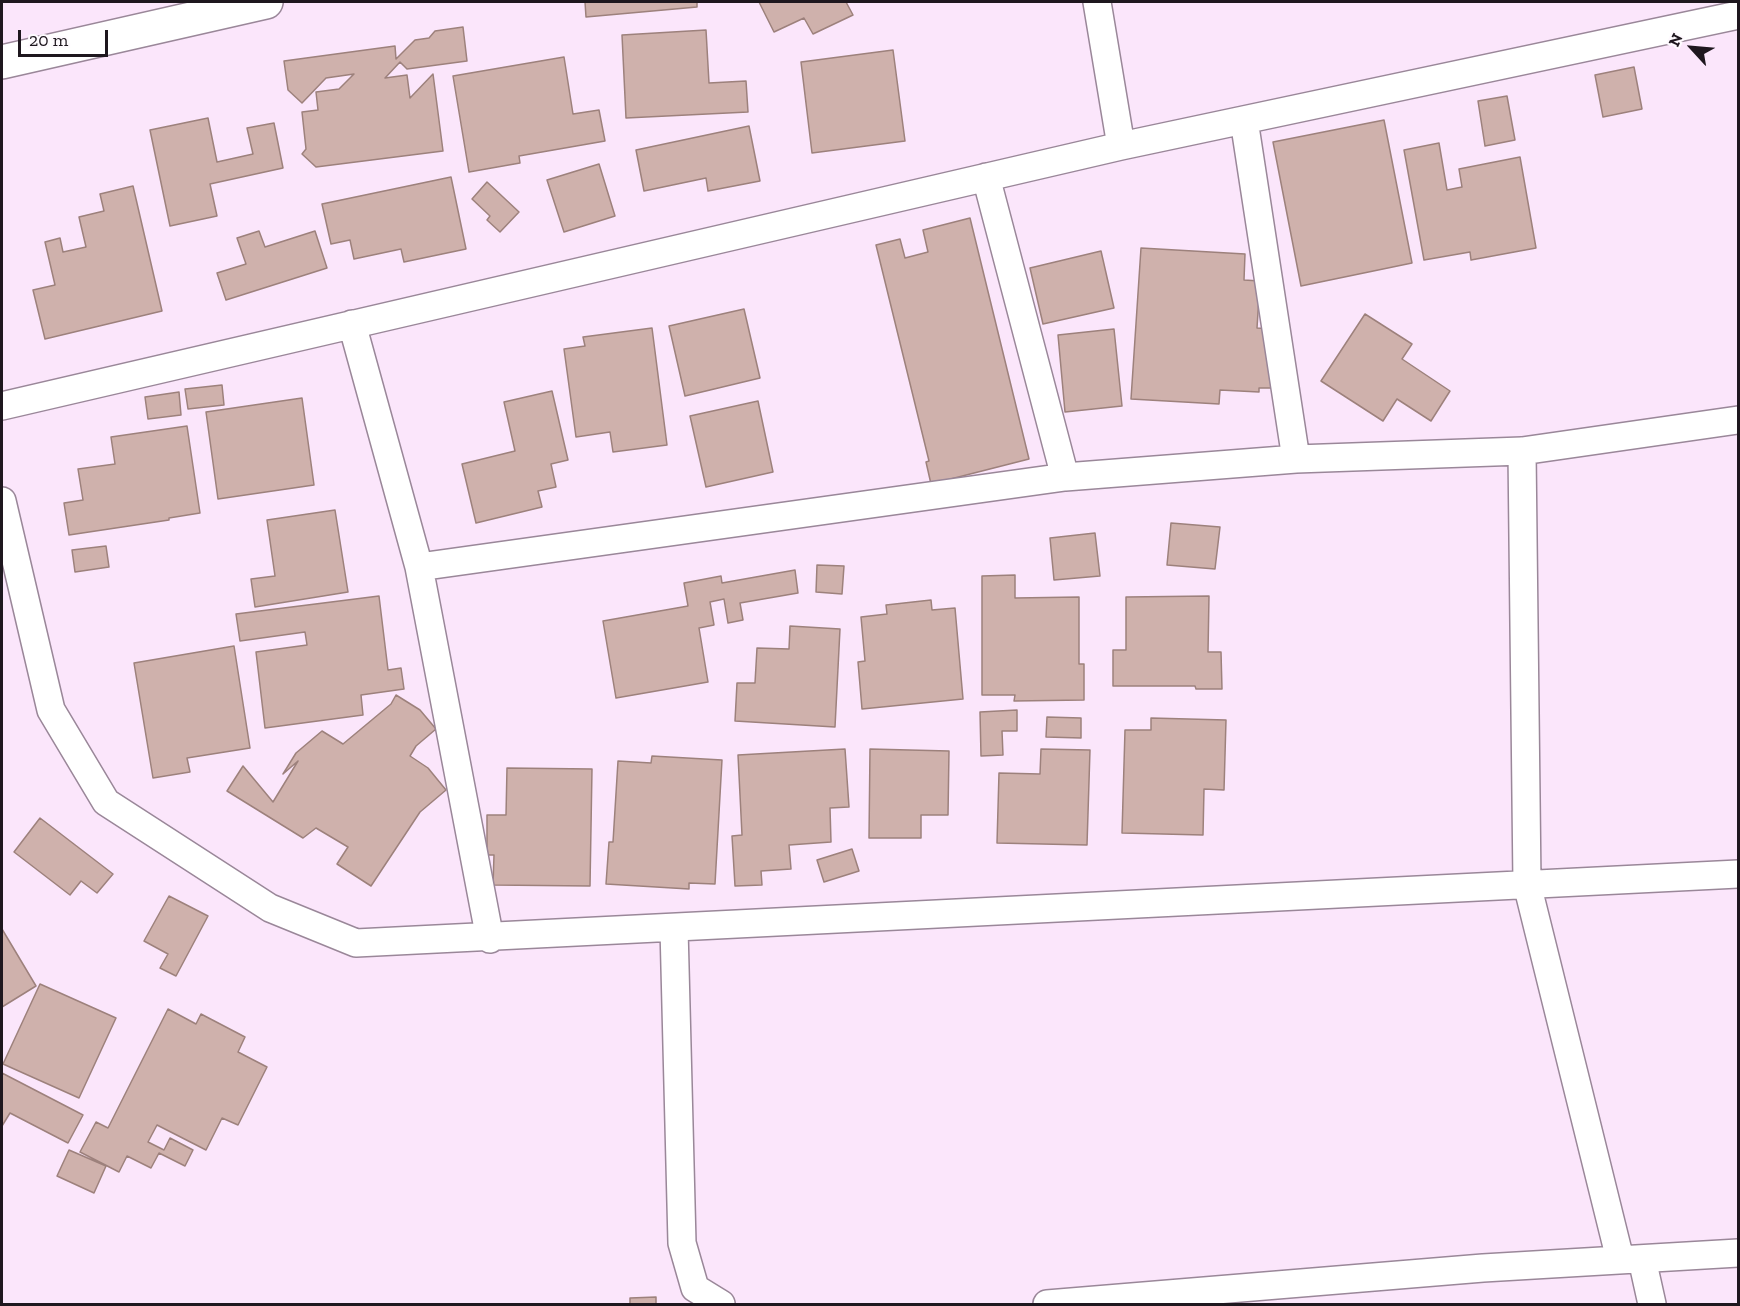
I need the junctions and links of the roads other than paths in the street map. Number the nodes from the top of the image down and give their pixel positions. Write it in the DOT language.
graph roads {
  1 [pos="266,2"];
  2 [pos="1097,2"];
  3 [pos="1738,15"];
  4 [pos="2,62"];
  5 [pos="1244,120"];
  6 [pos="1121,146"];
  7 [pos="986,177"];
  8 [pos="352,324"];
  9 [pos="2,406"];
  10 [pos="1738,420"];
  11 [pos="1522,451"];
  12 [pos="1296,459"];
  13 [pos="1065,477"];
  14 [pos="2,501"];
  15 [pos="419,567"];
  16 [pos="1738,874"];
  17 [pos="1527,884"];
  18 [pos="674,928"];
  19 [pos="490,939"];
  20 [pos="1738,1253"];
  21 [pos="1631,1259"];
  22 [pos="721,1305"];
  23 [pos="1047,1305"];
  24 [pos="1652,1305"];
  1 -- 4 [label="main road"];
  2 -- 6 [label="street"];
  3 -- 5 [label="street"];
  5 -- 6 [label="street"];
  5 -- 12 [label="street"];
  6 -- 7 [label="street"];
  7 -- 8 [label="street"];
  7 -- 13 [label="street"];
  8 -- 9 [label="street"];
  8 -- 15 [label="street"];
  10 -- 11 [label="street"];
  11 -- 12 [label="street"];
  11 -- 17 [label="street"];
  12 -- 13 [label="street"];
  13 -- 15 [label="street"];
  14 -- 19 [label="street"];
  15 -- 19 [label="street"];
  16 -- 17 [label="street"];
  17 -- 18 [label="street"];
  17 -- 21 [label="street"];
  18 -- 19 [label="street"];
  18 -- 22 [label="street"];
  20 -- 21 [label="street"];
  21 -- 23 [label="street"];
  21 -- 24 [label="street"];
}
